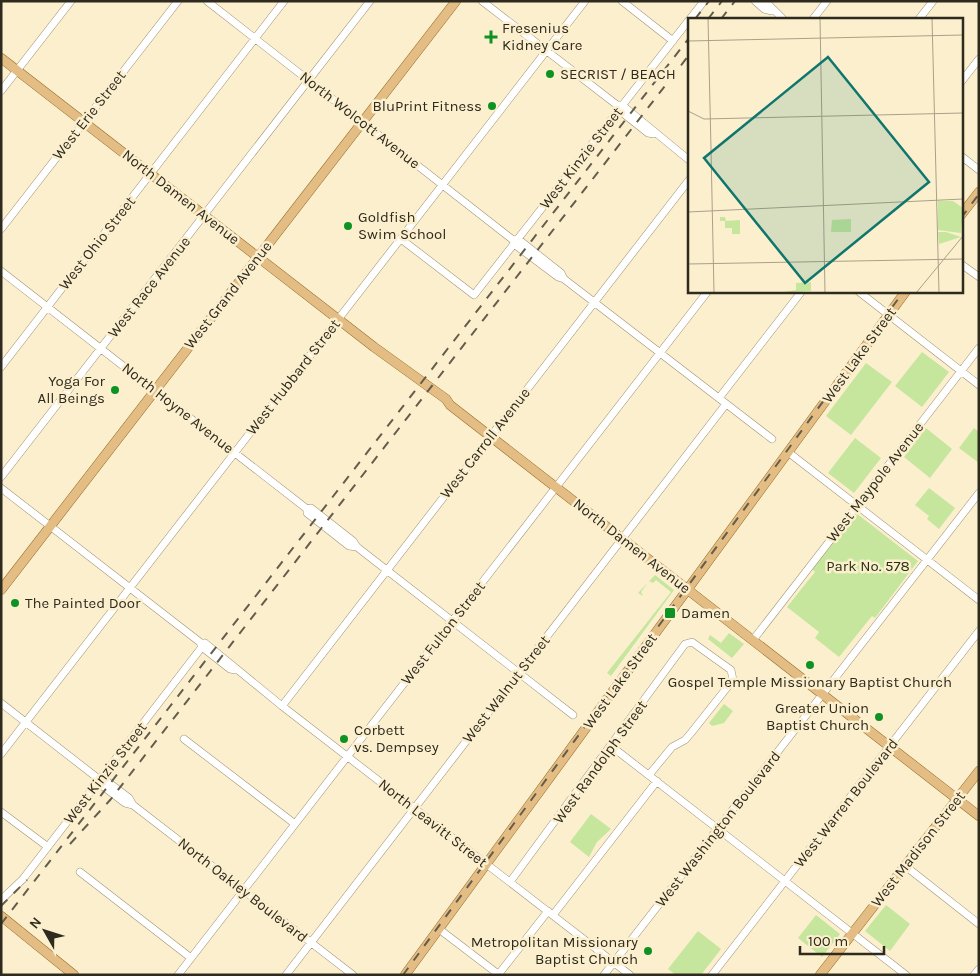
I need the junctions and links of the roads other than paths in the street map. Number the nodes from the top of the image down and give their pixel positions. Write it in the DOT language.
graph roads {
  1 [pos="71,1"];
  2 [pos="178,1"];
  3 [pos="207,1"];
  4 [pos="284,1"];
  5 [pos="370,1"];
  6 [pos="456,1"];
  7 [pos="482,1"];
  8 [pos="585,1"];
  9 [pos="622,1"];
  10 [pos="704,1"];
  11 [pos="755,1"];
  12 [pos="764,1"];
  13 [pos="827,1"];
  14 [pos="933,1"];
  15 [pos="772,11"];
  16 [pos="691,18"];
  17 [pos="782,18"];
  18 [pos="814,18"];
  19 [pos="920,18"];
  20 [pos="688,21"];
  21 [pos="255,38"];
  22 [pos="673,41"];
  23 [pos="547,51"];
  24 [pos="1,58"];
  25 [pos="979,60"];
  26 [pos="18,70"];
  27 [pos="309,80"];
  28 [pos="962,81"];
  29 [pos="1,92"];
  30 [pos="620,107"];
  31 [pos="362,121"];
  32 [pos="84,122"];
  33 [pos="962,157"];
  34 [pos="688,159"];
  35 [pos="979,170"];
  36 [pos="151,173"];
  37 [pos="688,181"];
  38 [pos="443,184"];
  39 [pos="979,192"];
  40 [pos="962,214"];
  41 [pos="205,215"];
  42 [pos="1,229"];
  43 [pos="401,239"];
  44 [pos="515,241"];
  45 [pos="258,256"];
  46 [pos="962,265"];
  47 [pos="1,271"];
  48 [pos="979,277"];
  49 [pos="707,292"];
  50 [pos="801,292"];
  51 [pos="859,292"];
  52 [pos="905,292"];
  53 [pos="594,302"];
  54 [pos="48,307"];
  55 [pos="888,315"];
  56 [pos="339,319"];
  57 [pos="979,348"];
  58 [pos="102,349"];
  59 [pos="660,353"];
  60 [pos="1,367"];
  61 [pos="961,371"];
  62 [pos="979,385"];
  63 [pos="155,390"];
  64 [pos="718,398"];
  65 [pos="726,404"];
  66 [pos="490,436"];
  67 [pos="772,439"];
  68 [pos="788,452"];
  69 [pos="235,453"];
  70 [pos="1,477"];
  71 [pos="556,487"];
  72 [pos="1,488"];
  73 [pos="979,493"];
  74 [pos="857,505"];
  75 [pos="50,526"];
  76 [pos="622,539"];
  77 [pos="927,560"];
  78 [pos="386,570"];
  79 [pos="130,588"];
  80 [pos="688,589"];
  81 [pos="1,590"];
  82 [pos="979,600"];
  83 [pos="452,621"];
  84 [pos="979,632"];
  85 [pos="753,640"];
  86 [pos="203,644"];
  87 [pos="519,673"];
  88 [pos="823,694"];
  89 [pos="1,702"];
  90 [pos="282,706"];
  91 [pos="573,715"];
  92 [pos="26,722"];
  93 [pos="184,739"];
  94 [pos="611,746"];
  95 [pos="890,746"];
  96 [pos="1,754"];
  97 [pos="347,756"];
  98 [pos="979,771"];
  99 [pos="649,775"];
  100 [pos="100,780"];
  101 [pos="657,781"];
  102 [pos="957,798"];
  103 [pos="414,808"];
  104 [pos="1,812"];
  105 [pos="979,816"];
  106 [pos="295,824"];
  107 [pos="718,828"];
  108 [pos="48,847"];
  109 [pos="486,864"];
  110 [pos="904,865"];
  111 [pos="80,872"];
  112 [pos="786,880"];
  113 [pos="510,882"];
  114 [pos="244,890"];
  115 [pos="1,900"];
  116 [pos="550,913"];
  117 [pos="1,916"];
  118 [pos="1,921"];
  119 [pos="979,924"];
  120 [pos="439,928"];
  121 [pos="852,932"];
  122 [pos="28,938"];
  123 [pos="311,942"];
  124 [pos="191,958"];
  125 [pos="614,962"];
  126 [pos="979,969"];
  127 [pos="74,975"];
  128 [pos="178,975"];
  129 [pos="286,975"];
  130 [pos="353,975"];
  131 [pos="405,975"];
  132 [pos="498,975"];
  133 [pos="604,975"];
  134 [pos="630,975"];
  135 [pos="712,975"];
  136 [pos="820,975"];
  137 [pos="906,975"];
  138 [pos="974,975"];
  1 -- 26 [label="street"];
  2 -- 32 [label="street, West Erie Street"];
  3 -- 21 [label="street, North Wolcott Avenue"];
  4 -- 21 [label="street, West Ohio Street"];
  5 -- 27 [label="street, West Race Avenue"];
  6 -- 31 [label="main road, West Grand Avenue"];
  7 -- 23 [label="street"];
  8 -- 23 [label="street, West Hubbard Street"];
  9 -- 22 [label="street"];
  10 -- 16 [label="street, West Kinzie Street"];
  11 -- 15 [label="street"];
  12 -- 15 [label="street"];
  13 -- 18 [label="street"];
  14 -- 19 [label="street"];
  15 -- 17 [label="street"];
  20 -- 22 [label="street, West Kinzie Street"];
  21 -- 27 [label="street, North Wolcott Avenue"];
  21 -- 36 [label="street, West Ohio Street"];
  22 -- 30 [label="street, West Kinzie Street"];
  23 -- 30 [label="street"];
  23 -- 38 [label="street, West Hubbard Street"];
  24 -- 26 [label="main road, North Damen Avenue"];
  25 -- 28 [label="street"];
  26 -- 29 [label="street"];
  26 -- 32 [label="main road, North Damen Avenue"];
  27 -- 31 [label="street, North Wolcott Avenue"];
  27 -- 41 [label="street, West Race Avenue"];
  30 -- 34 [label="street"];
  30 -- 44 [label="street, West Kinzie Street"];
  31 -- 38 [label="street, North Wolcott Avenue"];
  31 -- 45 [label="main road, West Grand Avenue"];
  32 -- 36 [label="main road, North Damen Avenue"];
  32 -- 42 [label="street, West Erie Street"];
  33 -- 35 [label="street"];
  36 -- 41 [label="main road, North Damen Avenue"];
  36 -- 54 [label="street, West Ohio Street"];
  37 -- 53 [label="street, West Carroll Avenue"];
  38 -- 43 [label="street, West Hubbard Street"];
  38 -- 44 [label="street, North Wolcott Avenue"];
  39 -- 40 [label="main road"];
  41 -- 45 [label="main road, North Damen Avenue"];
  41 -- 58 [label="street, West Race Avenue"];
  43 -- 44 [label="street, West Kinzie Street"];
  43 -- 56 [label="street, West Hubbard Street"];
  44 -- 53 [label="street, North Wolcott Avenue"];
  45 -- 56 [label="main road, North Damen Avenue"];
  45 -- 63 [label="main road, West Grand Avenue"];
  46 -- 48 [label="street"];
  47 -- 54 [label="street, North Hoyne Avenue"];
  49 -- 59 [label="street, West Fulton Street"];
  50 -- 64 [label="street"];
  51 -- 55 [label="street"];
  52 -- 55 [label="main road, West Lake Street"];
  53 -- 59 [label="street, North Wolcott Avenue"];
  53 -- 66 [label="street, West Carroll Avenue"];
  54 -- 58 [label="street, North Hoyne Avenue"];
  54 -- 60 [label="street, West Ohio Street"];
  55 -- 61 [label="street"];
  55 -- 68 [label="main road, West Lake Street"];
  56 -- 66 [label="main road, North Damen Avenue"];
  56 -- 69 [label="street, West Hubbard Street"];
  57 -- 61 [label="street, West Maypole Avenue"];
  58 -- 63 [label="street, North Hoyne Avenue"];
  58 -- 70 [label="street, West Race Avenue"];
  59 -- 64 [label="street, North Wolcott Avenue"];
  59 -- 71 [label="street, West Fulton Street"];
  61 -- 62 [label="street"];
  61 -- 74 [label="street, West Maypole Avenue"];
  63 -- 69 [label="street, North Hoyne Avenue"];
  63 -- 75 [label="main road, West Grand Avenue"];
  64 -- 65 [label="street, North Wolcott Avenue"];
  65 -- 67 [label="street, North Wolcott Avenue"];
  65 -- 76 [label="street, West Walnut Street"];
  66 -- 71 [label="main road, North Damen Avenue"];
  66 -- 78 [label="street, West Carroll Avenue"];
  68 -- 74 [label="street"];
  68 -- 80 [label="main road, West Lake Street"];
  69 -- 78 [label="street, North Hoyne Avenue"];
  69 -- 79 [label="street, West Hubbard Street"];
  71 -- 76 [label="main road, North Damen Avenue"];
  71 -- 83 [label="street, West Fulton Street"];
  72 -- 75 [label="street, North Leavitt Street"];
  73 -- 77 [label="street, West Washington Boulevard"];
  74 -- 77 [label="street"];
  74 -- 85 [label="street, West Maypole Avenue"];
  75 -- 79 [label="street, North Leavitt Street"];
  75 -- 81 [label="main road, West Grand Avenue"];
  76 -- 80 [label="main road, North Damen Avenue"];
  76 -- 87 [label="street, West Walnut Street"];
  77 -- 82 [label="street"];
  77 -- 88 [label="street, West Washington Boulevard"];
  78 -- 83 [label="street, North Hoyne Avenue"];
  78 -- 90 [label="street, West Carroll Avenue"];
  79 -- 86 [label="street, North Leavitt Street"];
  79 -- 92 [label="street, West Hubbard Street"];
  80 -- 85 [label="main road, North Damen Avenue"];
  80 -- 109 [label="main road, West Lake Street"];
  83 -- 87 [label="street, North Hoyne Avenue"];
  83 -- 97 [label="street, West Fulton Street"];
  84 -- 95 [label="street, West Warren Boulevard"];
  85 -- 88 [label="main road, North Damen Avenue"];
  86 -- 90 [label="street, North Leavitt Street"];
  86 -- 100 [label="street, West Kinzie Street"];
  87 -- 91 [label="street, North Hoyne Avenue"];
  87 -- 103 [label="street, West Walnut Street"];
  88 -- 95 [label="main road, North Damen Avenue"];
  88 -- 107 [label="street, West Washington Boulevard"];
  89 -- 92 [label="street, North Oakley Boulevard"];
  90 -- 97 [label="street, North Leavitt Street"];
  92 -- 96 [label="street, West Hubbard Street"];
  92 -- 100 [label="street, North Oakley Boulevard"];
  93 -- 106 [label="street"];
  94 -- 99 [label="street"];
  94 -- 99 [label="street, West Randolph Street"];
  94 -- 113 [label="street, West Randolph Street"];
  95 -- 102 [label="main road, North Damen Avenue"];
  95 -- 112 [label="street, West Warren Boulevard"];
  97 -- 103 [label="street, North Leavitt Street"];
  97 -- 106 [label="street, West Fulton Street"];
  98 -- 102 [label="main road, West Madison Street"];
  99 -- 101 [label="street"];
  100 -- 108 [label="street, West Kinzie Street"];
  100 -- 114 [label="street, North Oakley Boulevard"];
  101 -- 107 [label="street"];
  101 -- 116 [label="street"];
  102 -- 105 [label="main road, North Damen Avenue"];
  102 -- 110 [label="main road, West Madison Street"];
  103 -- 109 [label="street, North Leavitt Street"];
  103 -- 123 [label="street, West Walnut Street"];
  104 -- 108 [label="street"];
  106 -- 114 [label="street, West Fulton Street"];
  107 -- 112 [label="street"];
  107 -- 125 [label="street, West Washington Boulevard"];
  108 -- 115 [label="street, West Kinzie Street"];
  109 -- 113 [label="street, North Leavitt Street"];
  109 -- 120 [label="main road, West Lake Street"];
  110 -- 119 [label="street"];
  110 -- 121 [label="main road, West Madison Street"];
  111 -- 124 [label="street"];
  112 -- 121 [label="street"];
  112 -- 135 [label="street, West Warren Boulevard"];
  113 -- 116 [label="street, North Leavitt Street"];
  114 -- 123 [label="street, North Oakley Boulevard"];
  114 -- 124 [label="street, West Fulton Street"];
  116 -- 125 [label="street, North Leavitt Street"];
  116 -- 132 [label="street"];
  117 -- 122 [label="main road"];
  118 -- 122 [label="main road"];
  120 -- 131 [label="main road, West Lake Street"];
  120 -- 132 [label="street"];
  121 -- 136 [label="main road, West Madison Street"];
  121 -- 137 [label="street"];
  122 -- 127 [label="main road"];
  123 -- 129 [label="street, West Walnut Street"];
  123 -- 130 [label="street, North Oakley Boulevard"];
  124 -- 128 [label="street, West Fulton Street"];
  125 -- 133 [label="street, West Washington Boulevard"];
  125 -- 134 [label="street, North Leavitt Street"];
  126 -- 138 [label="street"];
}
